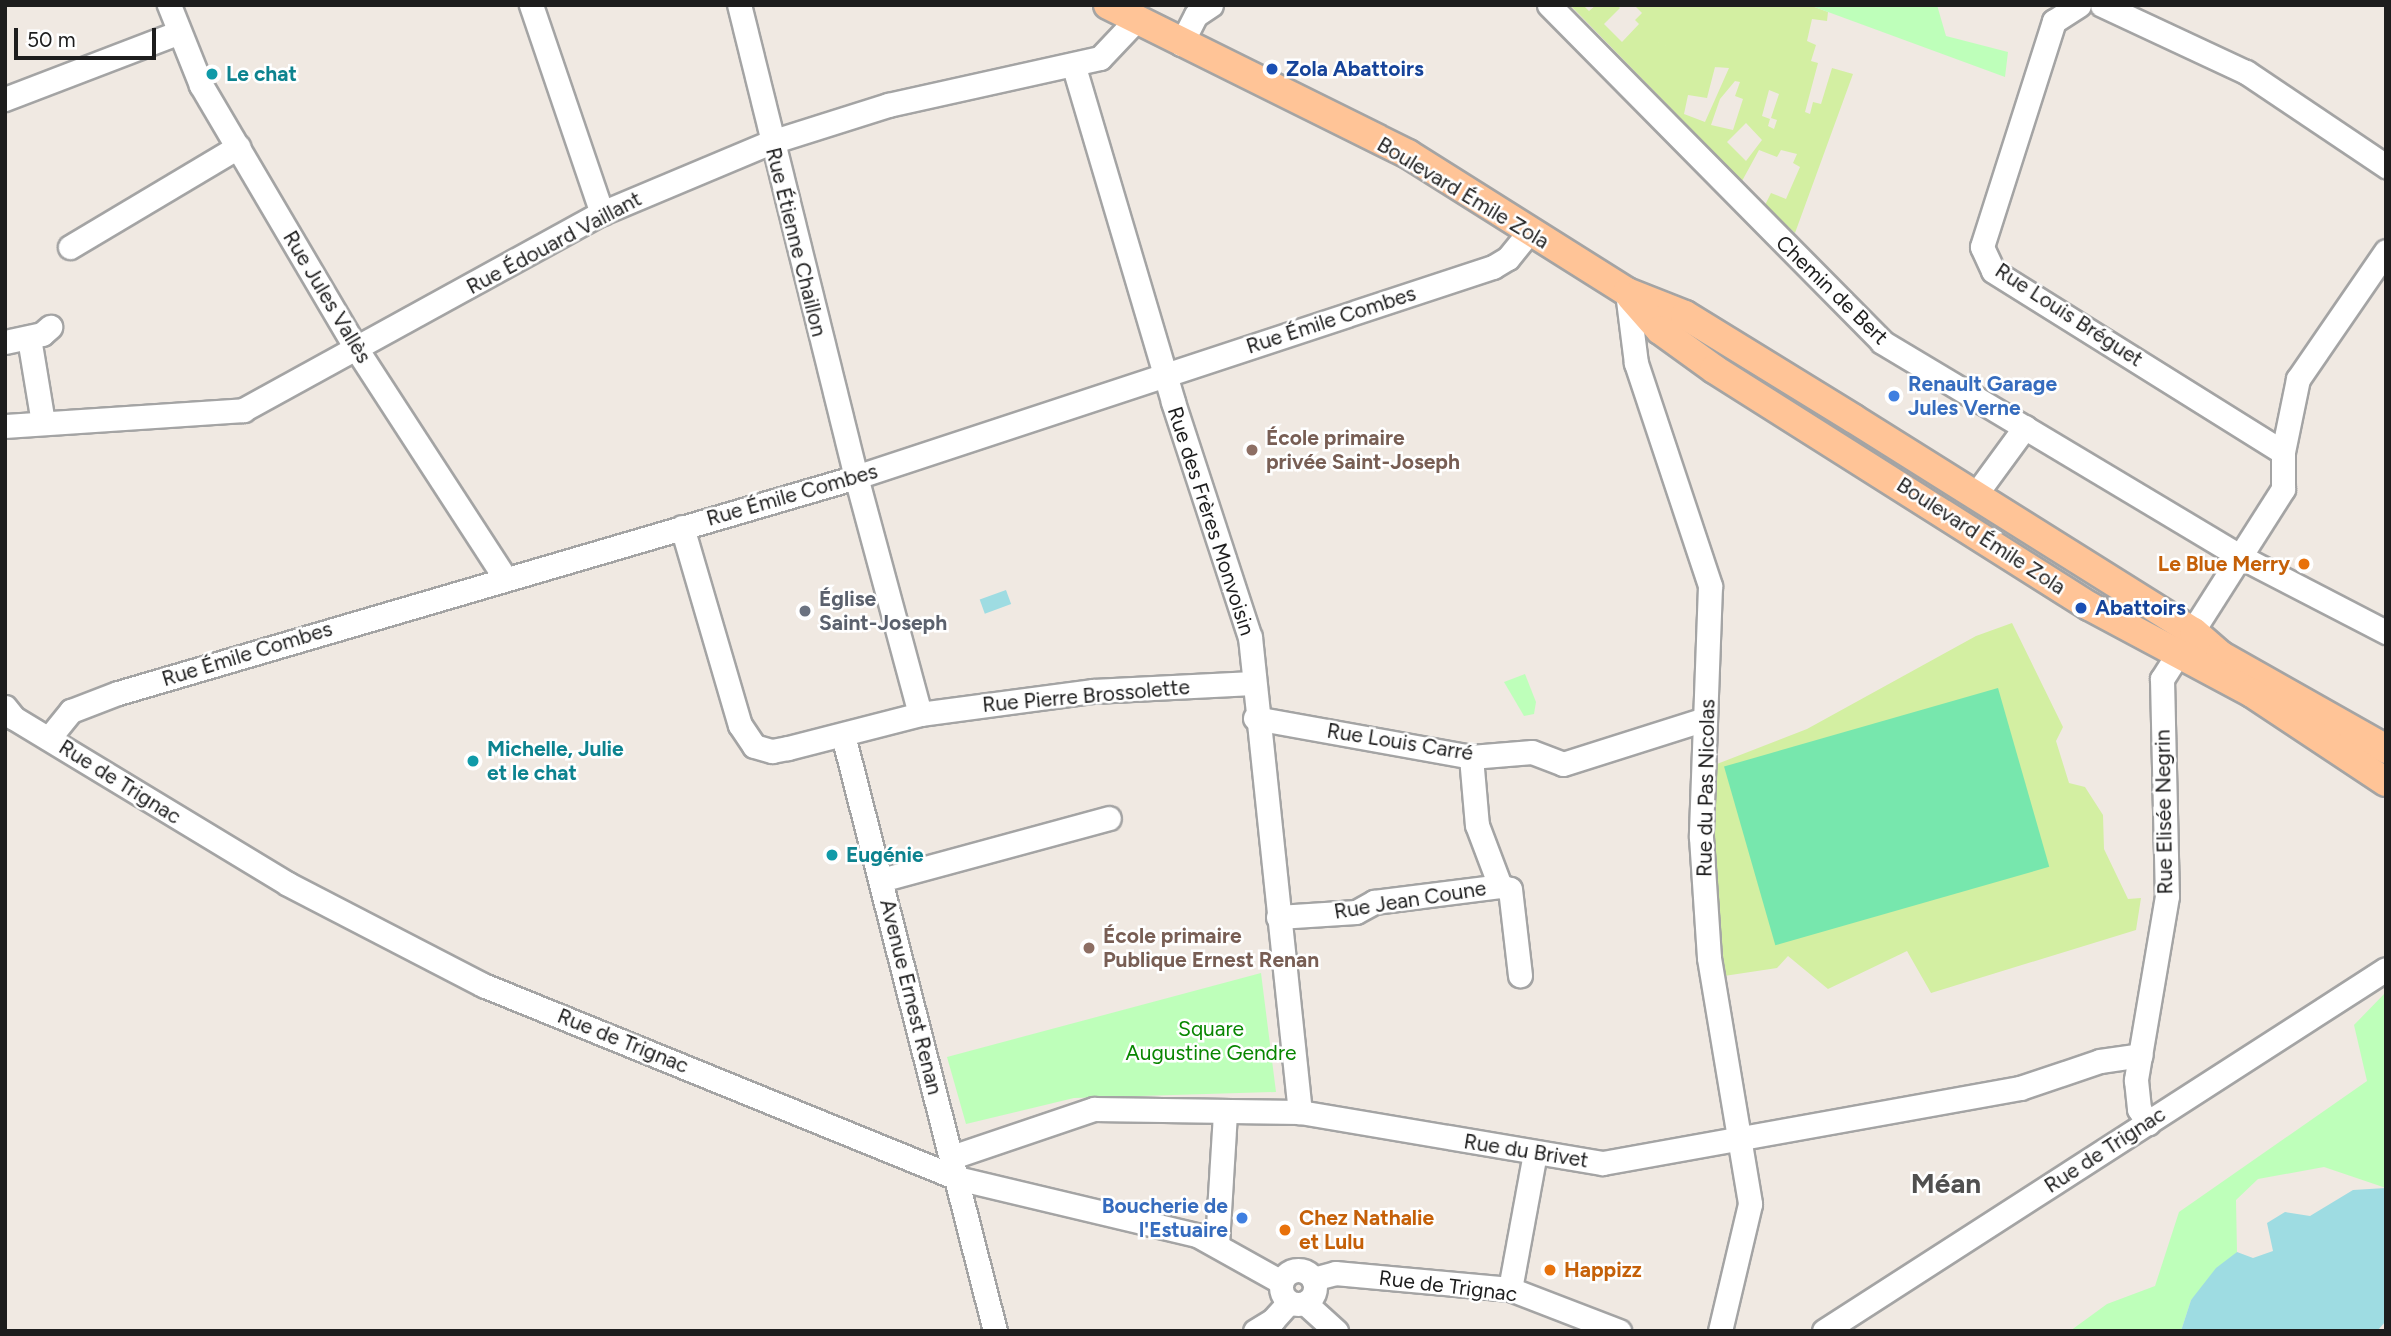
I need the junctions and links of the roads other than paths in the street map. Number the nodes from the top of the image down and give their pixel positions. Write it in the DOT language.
graph roads {
  1 [pos="169,5"];
  2 [pos="531,5"];
  3 [pos="739,5"];
  4 [pos="1108,5"];
  5 [pos="1211,5"];
  6 [pos="1549,5"];
  7 [pos="2079,5"];
  8 [pos="2102,5"];
  9 [pos="1136,20"];
  10 [pos="177,33"];
  11 [pos="1181,44"];
  12 [pos="1074,67"];
  13 [pos="5,99"];
  14 [pos="771,142"];
  15 [pos="238,147"];
  16 [pos="2386,166"];
  17 [pos="602,213"];
  18 [pos="1528,233"];
  19 [pos="71,247"];
  20 [pos="2386,251"];
  21 [pos="1627,292"];
  22 [pos="50,327"];
  23 [pos="29,338"];
  24 [pos="5,342"];
  25 [pos="357,350"];
  26 [pos="1165,374"];
  27 [pos="43,423"];
  28 [pos="5,426"];
  29 [pos="2025,427"];
  30 [pos="2283,452"];
  31 [pos="856,477"];
  32 [pos="1976,494"];
  33 [pos="682,527"];
  34 [pos="2243,558"];
  35 [pos="505,578"];
  36 [pos="2386,632"];
  37 [pos="2186,643"];
  38 [pos="1253,683"];
  39 [pos="920,714"];
  40 [pos="8,717"];
  41 [pos="1255,718"];
  42 [pos="1705,719"];
  43 [pos="843,735"];
  44 [pos="49,738"];
  45 [pos="2386,749"];
  46 [pos="1471,757"];
  47 [pos="2386,782"];
  48 [pos="1109,818"];
  49 [pos="881,880"];
  50 [pos="1500,886"];
  51 [pos="1278,917"];
  52 [pos="2386,969"];
  53 [pos="1520,975"];
  54 [pos="2141,1055"];
  55 [pos="1225,1112"];
  56 [pos="1300,1112"];
  57 [pos="2148,1123"];
  58 [pos="1740,1138"];
  59 [pos="1535,1153"];
  60 [pos="955,1167"];
  61 [pos="1217,1244"];
  62 [pos="1313,1279"];
  63 [pos="1510,1289"];
  64 [pos="1292,1296"];
  65 [pos="1618,1330"];
  66 [pos="995,1331"];
  67 [pos="1255,1331"];
  68 [pos="1336,1331"];
  69 [pos="1720,1331"];
  70 [pos="1824,1331"];
  1 -- 10 [label="street, Rue Jules Vallès"];
  2 -- 17 [label="street"];
  3 -- 14 [label="street, Rue Étienne Chaillon"];
  4 -- 9 [label="main road, Boulevard Émile Zola"];
  5 -- 11 [label="street"];
  6 -- 29 [label="street, Chemin de Bert"];
  7 -- 30 [label="street, Rue Louis Bréguet"];
  8 -- 16 [label="street"];
  9 -- 11 [label="main road, Boulevard Émile Zola"];
  9 -- 12 [label="street, Rue Édouard Vaillant"];
  10 -- 13 [label="street"];
  10 -- 15 [label="street, Rue Jules Vallès"];
  11 -- 18 [label="main road, Boulevard Émile Zola"];
  12 -- 14 [label="street, Rue Édouard Vaillant"];
  12 -- 26 [label="street, Rue des Frères Monvoisin"];
  14 -- 17 [label="street, Rue Édouard Vaillant"];
  14 -- 31 [label="street, Rue Étienne Chaillon"];
  15 -- 19 [label="street"];
  15 -- 25 [label="street, Rue Jules Vallès"];
  17 -- 25 [label="street, Rue Édouard Vaillant"];
  18 -- 21 [label="main road, Boulevard Émile Zola"];
  18 -- 26 [label="street, Rue Émile Combes"];
  20 -- 30 [label="street"];
  21 -- 32 [label="main road, Boulevard Émile Zola"];
  21 -- 37 [label="main road, Boulevard Émile Zola"];
  21 -- 42 [label="street, Rue du Pas Nicolas"];
  22 -- 23 [label="street"];
  23 -- 24 [label="street"];
  23 -- 27 [label="street"];
  25 -- 27 [label="street, Rue Édouard Vaillant"];
  25 -- 35 [label="street, Rue Jules Vallès"];
  26 -- 31 [label="street, Rue Émile Combes"];
  26 -- 38 [label="street, Rue des Frères Monvoisin"];
  27 -- 28 [label="street, Rue Édouard Vaillant"];
  29 -- 32 [label="street"];
  29 -- 34 [label="street, Chemin de Bert"];
  30 -- 34 [label="street"];
  31 -- 33 [label="street, Rue Émile Combes"];
  31 -- 39 [label="street, Rue Étienne Chaillon"];
  32 -- 37 [label="main road, Boulevard Émile Zola"];
  33 -- 35 [label="street, Rue Émile Combes"];
  33 -- 43 [label="street, Rue Pierre Brossolette"];
  34 -- 36 [label="street, Chemin de Bert"];
  34 -- 37 [label="street"];
  35 -- 44 [label="street, Rue Émile Combes"];
  37 -- 45 [label="main road, Boulevard Émile Zola"];
  37 -- 47 [label="main road, Boulevard Émile Zola"];
  37 -- 54 [label="street, Rue Elisée Negrin"];
  38 -- 39 [label="street, Rue Pierre Brossolette"];
  38 -- 41 [label="street, Rue des Frères Monvoisin"];
  39 -- 43 [label="street, Rue Pierre Brossolette"];
  40 -- 44 [label="street, Rue de Trignac"];
  41 -- 46 [label="street, Rue Louis Carré"];
  41 -- 51 [label="street, Rue des Frères Monvoisin"];
  42 -- 46 [label="street, Rue Louis Carré"];
  42 -- 58 [label="street, Rue du Pas Nicolas"];
  43 -- 49 [label="street, Avenue Ernest Renan"];
  44 -- 60 [label="street, Rue de Trignac"];
  46 -- 50 [label="street"];
  48 -- 49 [label="street"];
  49 -- 60 [label="street, Avenue Ernest Renan"];
  50 -- 51 [label="street, Rue Jean Coune"];
  50 -- 53 [label="street"];
  51 -- 56 [label="street, Rue des Frères Monvoisin"];
  52 -- 57 [label="street, Rue de Trignac"];
  54 -- 57 [label="street, Rue Elisée Negrin"];
  54 -- 58 [label="street, Rue du Brivet"];
  55 -- 56 [label="street, Rue du Brivet"];
  55 -- 60 [label="street, Rue du Brivet"];
  55 -- 61 [label="street"];
  56 -- 59 [label="street, Rue du Brivet"];
  57 -- 70 [label="street, Rue de Trignac"];
  58 -- 59 [label="street, Rue du Brivet"];
  58 -- 69 [label="street, Rue du Pas Nicolas"];
  59 -- 63 [label="street"];
  60 -- 61 [label="street, Rue de Trignac"];
  60 -- 66 [label="street, Avenue Ernest Renan"];
  61 -- 64 [label="street, Rue de Trignac"];
  62 -- 63 [label="street, Rue de Trignac"];
  62 -- 64 [label="street"];
  62 -- 64 [label="street, Rue de Trignac"];
  63 -- 65 [label="street, Rue de Trignac"];
  64 -- 67 [label="street"];
  64 -- 68 [label="street, Rue de Trignac"];
}
